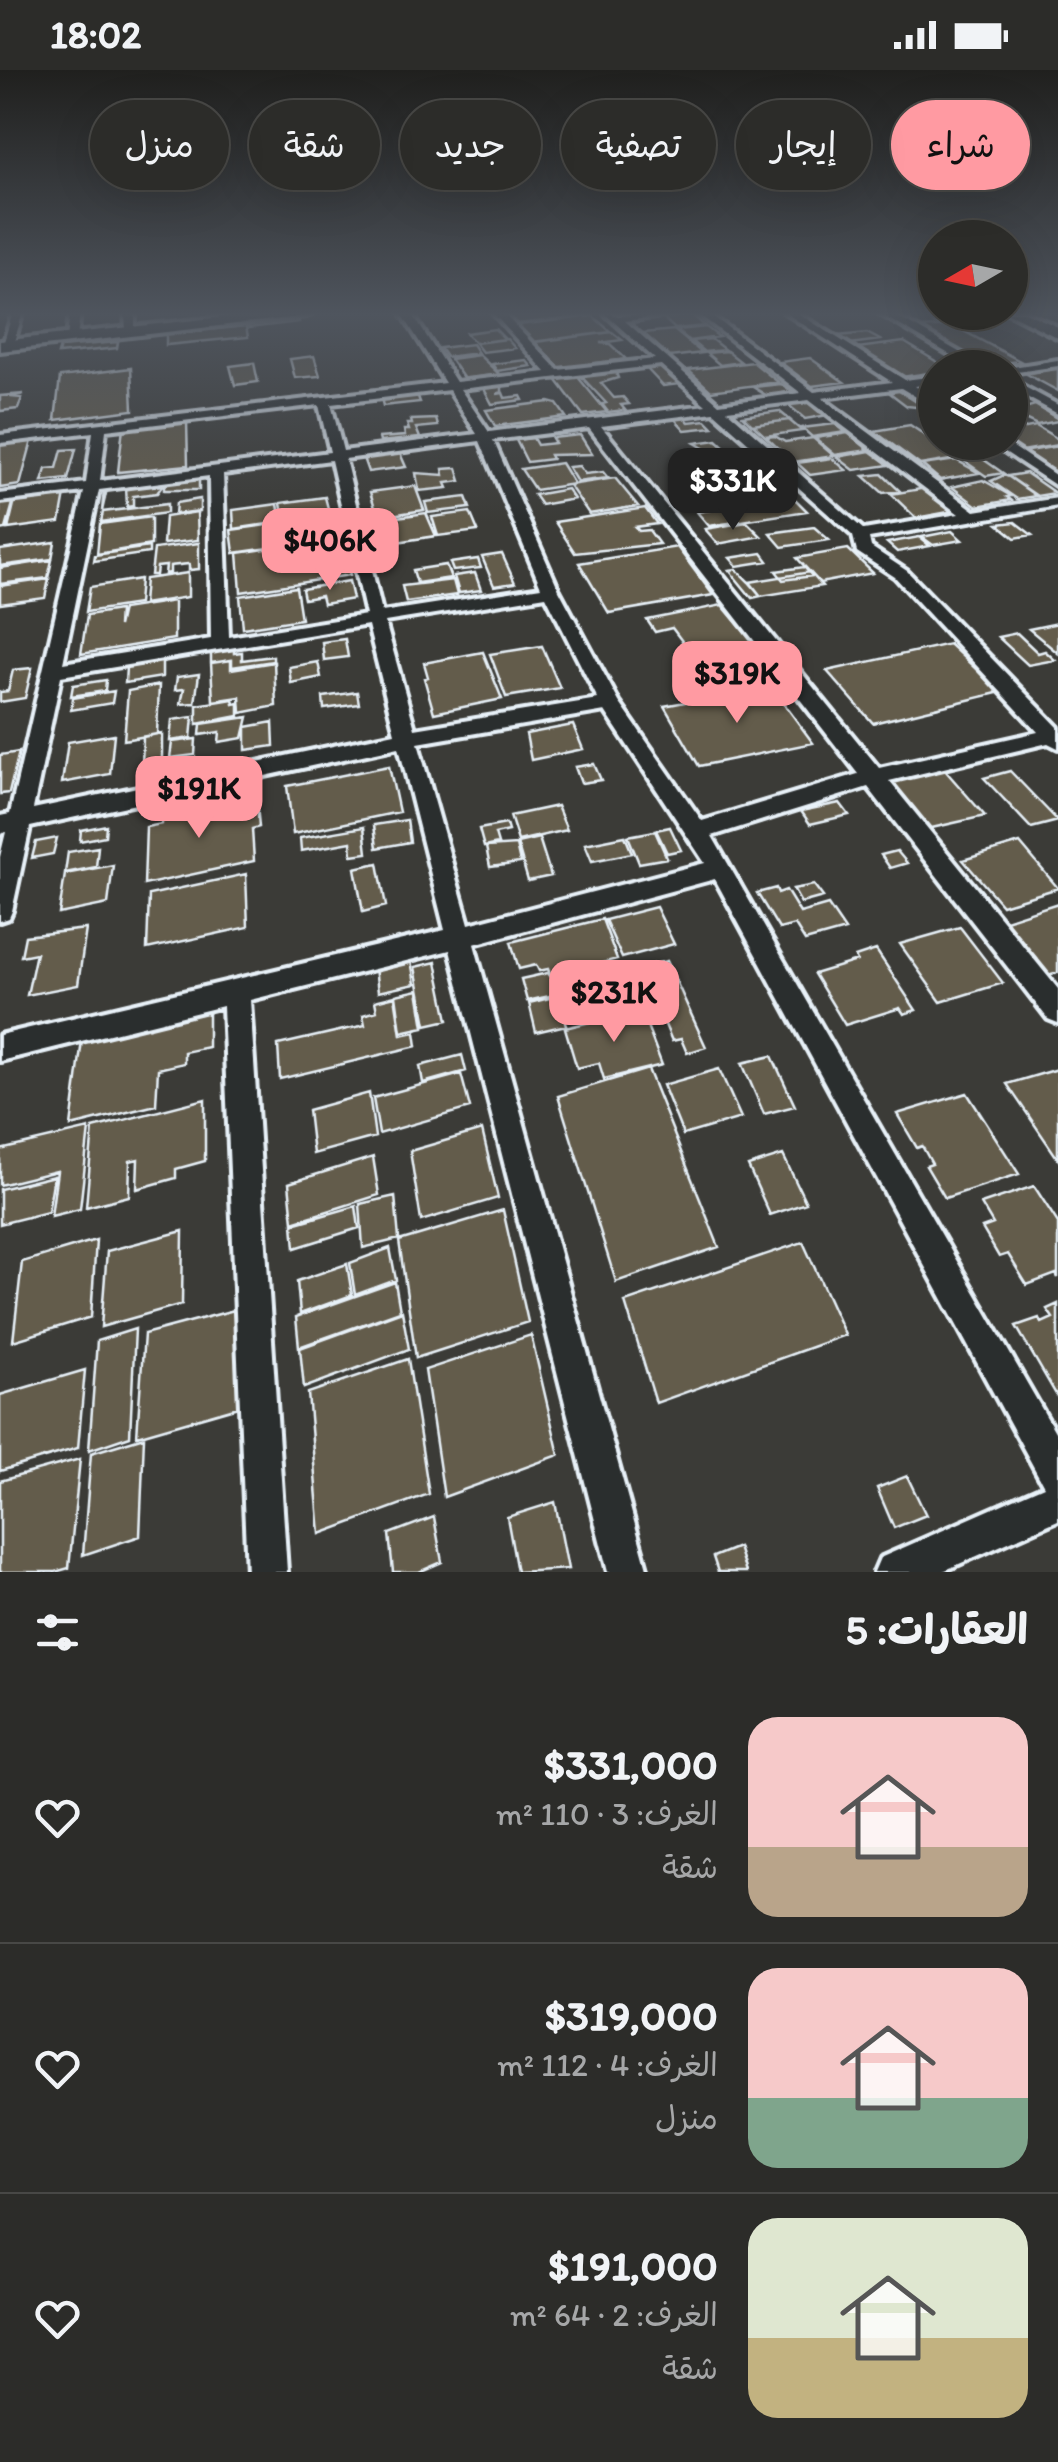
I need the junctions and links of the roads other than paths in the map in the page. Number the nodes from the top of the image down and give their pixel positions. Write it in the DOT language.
graph roads {
  1 [pos="450,382"];
  2 [pos="477,382"];
  3 [pos="690,382"];
  4 [pos="797,382"];
  5 [pos="901,382"];
  6 [pos="918,383"];
  7 [pos="452,385"];
  8 [pos="906,385"];
  9 [pos="918,393"];
  10 [pos="1028,393"];
  11 [pos="818,397"];
  12 [pos="324,400"];
  13 [pos="721,410"];
  14 [pos="1058,410"];
  15 [pos="592,422"];
  16 [pos="100,425"];
  17 [pos="485,438"];
  18 [pos="0,439"];
  19 [pos="337,456"];
  20 [pos="1023,460"];
  21 [pos="216,472"];
  22 [pos="1058,483"];
  23 [pos="92,488"];
  24 [pos="0,498"];
  25 [pos="1058,502"];
  26 [pos="971,516"];
  27 [pos="861,536"];
  28 [pos="552,590"];
  29 [pos="375,618"];
  30 [pos="220,642"];
  31 [pos="52,671"];
  32 [pos="610,704"];
  33 [pos="1056,737"];
  34 [pos="406,738"];
  35 [pos="871,776"];
  36 [pos="10,823"];
  37 [pos="700,831"];
  38 [pos="722,868"];
  39 [pos="0,911"];
  40 [pos="460,937"];
  41 [pos="236,991"];
  42 [pos="1058,1010"];
  43 [pos="0,1048"];
  44 [pos="1058,1474"];
  45 [pos="1058,1500"];
  46 [pos="266,1572"];
  47 [pos="628,1572"];
  48 [pos="894,1572"];
  1 -- 7 [label="street"];
  2 -- 7 [label="street"];
  3 -- 13 [label="street"];
  4 -- 11 [label="street"];
  5 -- 8 [label="street"];
  6 -- 8 [label="street"];
  7 -- 12 [label="street"];
  7 -- 17 [label="street"];
  8 -- 9 [label="street"];
  8 -- 11 [label="street"];
  10 -- 14 [label="street"];
  11 -- 13 [label="street"];
  11 -- 26 [label="street"];
  12 -- 16 [label="street"];
  12 -- 19 [label="street"];
  13 -- 15 [label="street"];
  13 -- 27 [label="street"];
  15 -- 17 [label="street"];
  15 -- 35 [label="street"];
  16 -- 18 [label="street"];
  16 -- 23 [label="street"];
  17 -- 19 [label="street"];
  17 -- 28 [label="street"];
  19 -- 21 [label="street"];
  19 -- 29 [label="street"];
  20 -- 22 [label="street"];
  21 -- 23 [label="street"];
  21 -- 30 [label="street"];
  23 -- 24 [label="street"];
  23 -- 31 [label="street"];
  25 -- 26 [label="street"];
  26 -- 27 [label="street"];
  27 -- 33 [label="street"];
  28 -- 29 [label="street"];
  28 -- 32 [label="street"];
  29 -- 30 [label="street"];
  29 -- 34 [label="street"];
  30 -- 31 [label="street"];
  31 -- 36 [label="street"];
  32 -- 34 [label="street"];
  32 -- 37 [label="street"];
  33 -- 35 [label="street"];
  34 -- 36 [label="street"];
  34 -- 40 [label="street"];
  35 -- 37 [label="street"];
  35 -- 42 [label="street"];
  36 -- 39 [label="street"];
  37 -- 38 [label="street"];
  38 -- 40 [label="street"];
  38 -- 44 [label="street"];
  40 -- 41 [label="street"];
  40 -- 47 [label="street"];
  41 -- 43 [label="street"];
  41 -- 46 [label="street"];
  45 -- 48 [label="street"];
}
